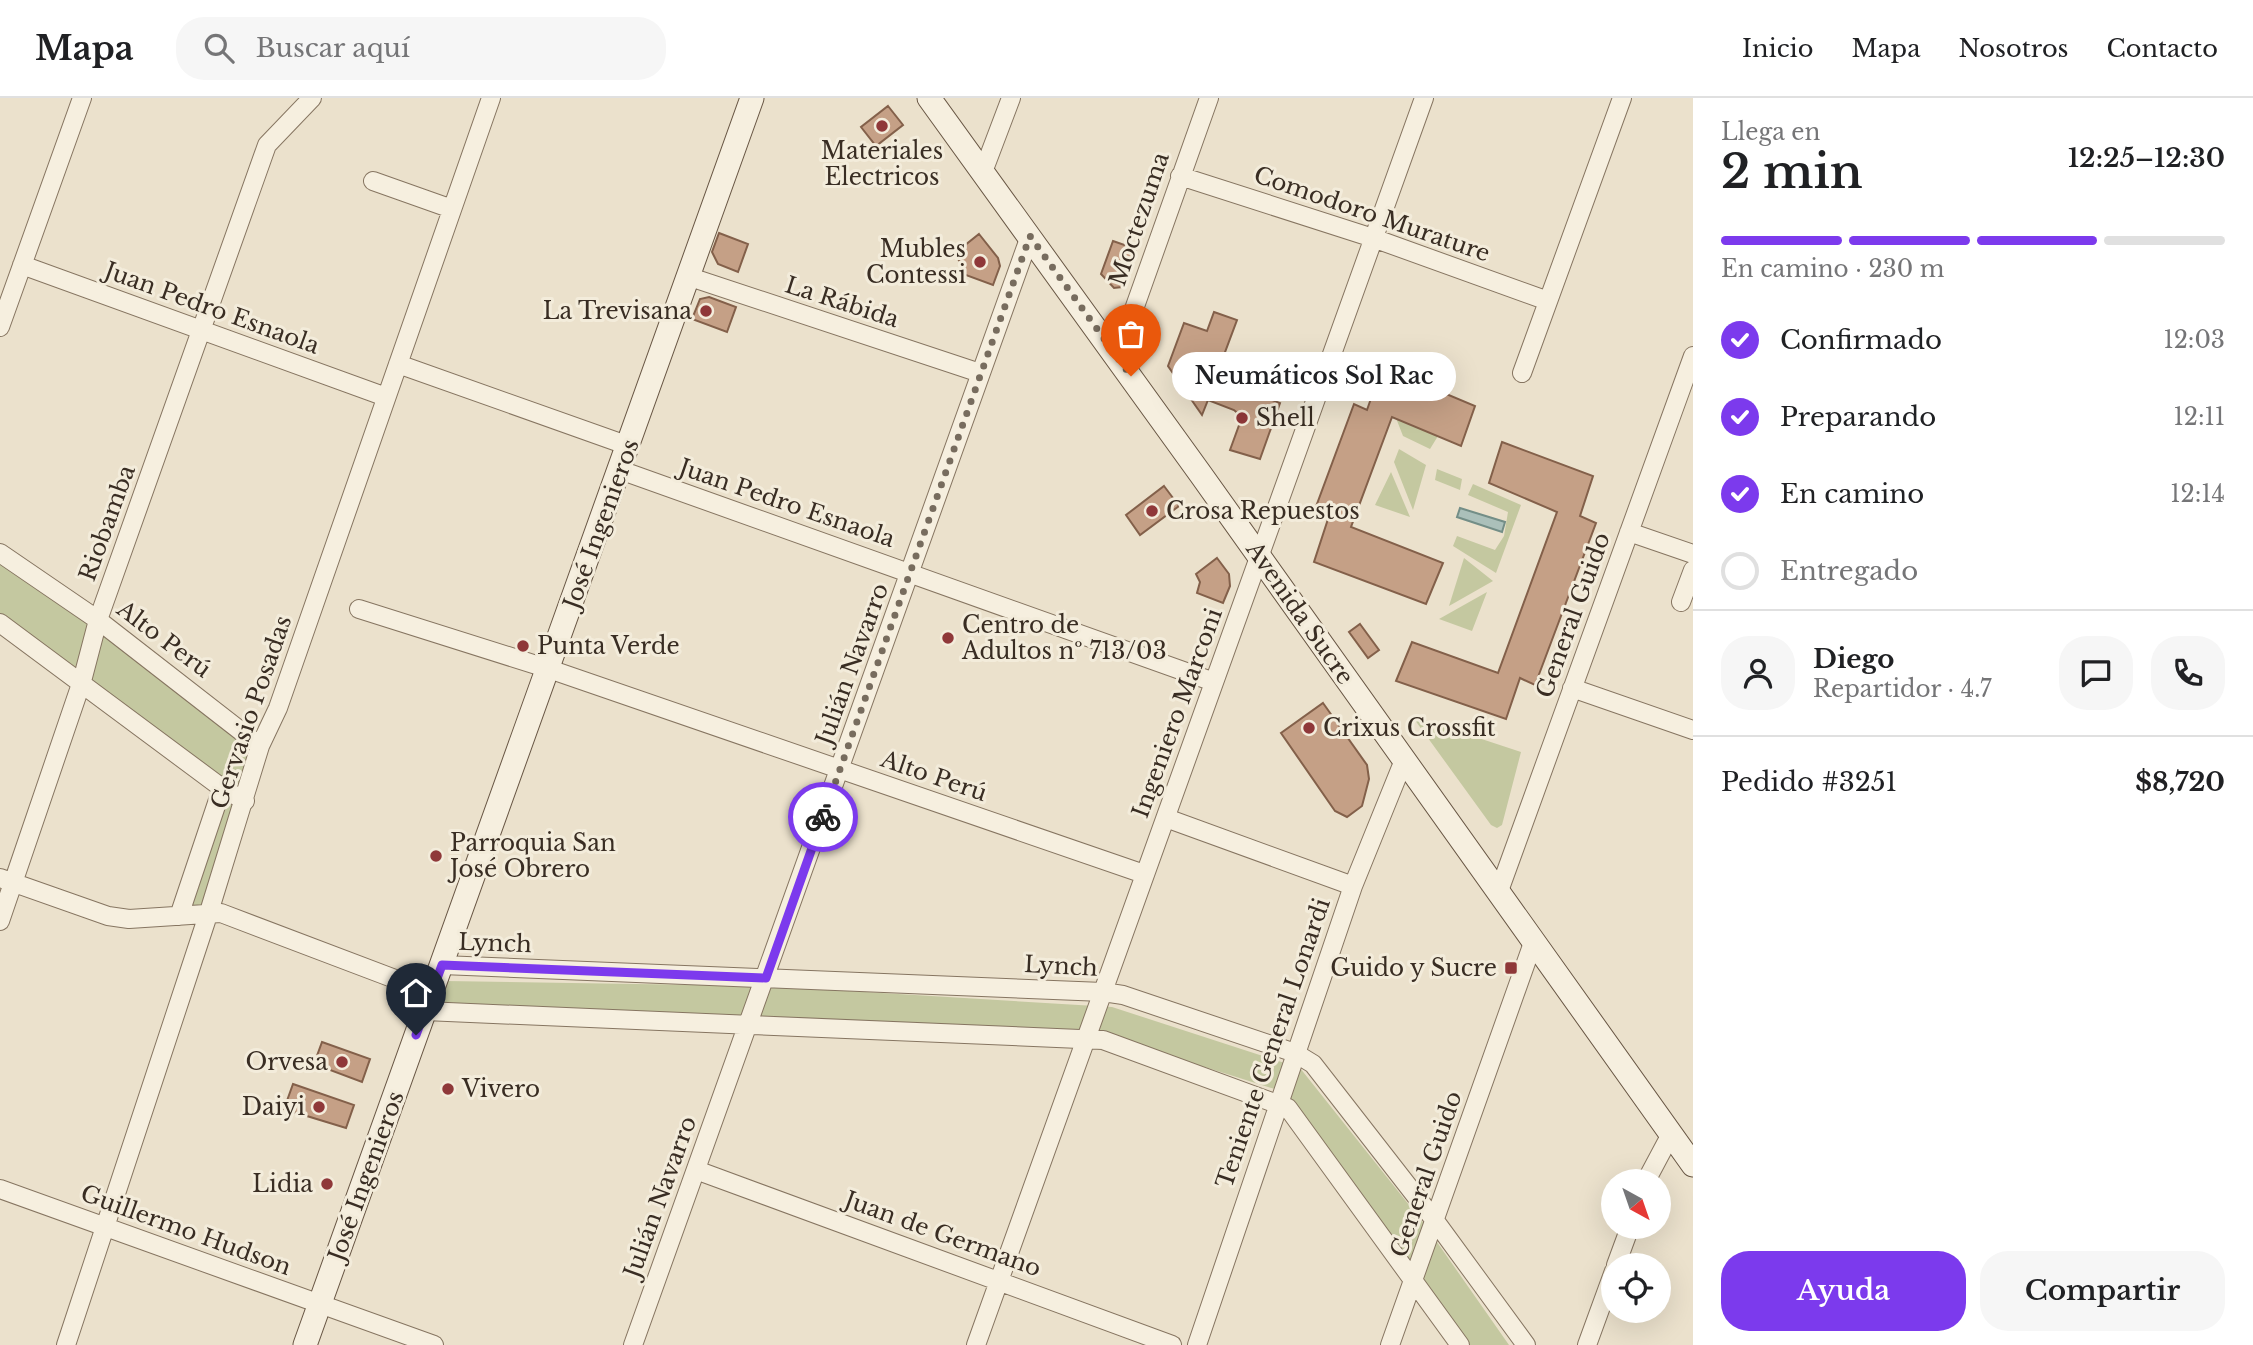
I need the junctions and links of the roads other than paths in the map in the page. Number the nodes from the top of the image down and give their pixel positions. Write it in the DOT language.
graph roads {
  1 [pos="82,98"];
  2 [pos="312,98"];
  3 [pos="491,98"];
  4 [pos="752,98"];
  5 [pos="929,98"];
  6 [pos="1011,98"];
  7 [pos="1209,98"];
  8 [pos="1424,98"];
  9 [pos="1622,98"];
  10 [pos="983,172"];
  11 [pos="1180,176"];
  12 [pos="373,181"];
  13 [pos="452,209"];
  14 [pos="1030,236"];
  15 [pos="1373,238"];
  16 [pos="22,264"];
  17 [pos="690,277"];
  18 [pos="1548,301"];
  19 [pos="0,327"];
  20 [pos="201,332"];
  21 [pos="1693,356"];
  22 [pos="1117,357"];
  23 [pos="398,364"];
  24 [pos="980,373"];
  25 [pos="1522,373"];
  26 [pos="386,397"];
  27 [pos="629,446"];
  28 [pos="620,470"];
  29 [pos="1629,532"];
  30 [pos="0,553"];
  31 [pos="1693,554"];
  32 [pos="1261,555"];
  33 [pos="1693,570"];
  34 [pos="910,572"];
  35 [pos="1681,602"];
  36 [pos="359,609"];
  37 [pos="98,620"];
  38 [pos="0,623"];
  39 [pos="549,669"];
  40 [pos="82,681"];
  41 [pos="1214,682"];
  42 [pos="1572,688"];
  43 [pos="1693,730"];
  44 [pos="260,746"];
  45 [pos="1404,760"];
  46 [pos="840,769"];
  47 [pos="222,788"];
  48 [pos="244,801"];
  49 [pos="1166,818"];
  50 [pos="1144,874"];
  51 [pos="7,880"];
  52 [pos="1353,886"];
  53 [pos="1499,891"];
  54 [pos="209,912"];
  55 [pos="179,916"];
  56 [pos="0,921"];
  57 [pos="1534,940"];
  58 [pos="442,965"];
  59 [pos="766,978"];
  60 [pos="1103,992"];
  61 [pos="429,1002"];
  62 [pos="750,1024"];
  63 [pos="1088,1038"];
  64 [pos="1295,1053"];
  65 [pos="1278,1102"];
  66 [pos="1671,1134"];
  67 [pos="1693,1165"];
  68 [pos="1652,1169"];
  69 [pos="696,1170"];
  70 [pos="0,1189"];
  71 [pos="1436,1222"];
  72 [pos="104,1228"];
  73 [pos="1415,1279"];
  74 [pos="999,1281"];
  75 [pos="319,1304"];
  76 [pos="1601,1307"];
  77 [pos="66,1345"];
  78 [pos="305,1345"];
  79 [pos="434,1345"];
  80 [pos="633,1345"];
  81 [pos="976,1345"];
  82 [pos="1172,1345"];
  83 [pos="1197,1345"];
  84 [pos="1390,1345"];
  85 [pos="1460,1345"];
  86 [pos="1526,1345"];
  87 [pos="1587,1345"];
  1 -- 16 [label="street"];
  2 -- 20 [label="street, Riobamba"];
  3 -- 13 [label="street, Gervasio Posadas"];
  4 -- 17 [label="main road, José Ingenieros"];
  5 -- 10 [label="main road, Avenida Sucre"];
  6 -- 10 [label="street"];
  7 -- 11 [label="street, Moctezuma"];
  8 -- 15 [label="street, Ingeniero Marconi"];
  9 -- 18 [label="street"];
  10 -- 14 [label="main road, Avenida Sucre"];
  11 -- 15 [label="street, Comodoro Murature"];
  11 -- 22 [label="street, Moctezuma"];
  12 -- 13 [label="street"];
  13 -- 23 [label="street, Gervasio Posadas"];
  14 -- 22 [label="main road, Avenida Sucre"];
  14 -- 24 [label="street, Julián Navarro"];
  15 -- 18 [label="street, Comodoro Murature"];
  15 -- 32 [label="street, Ingeniero Marconi"];
  16 -- 19 [label="street"];
  16 -- 20 [label="street, Juan Pedro Esnaola"];
  17 -- 24 [label="street, La Rábida"];
  17 -- 27 [label="main road, José Ingenieros"];
  18 -- 25 [label="street"];
  20 -- 26 [label="street, Juan Pedro Esnaola"];
  20 -- 37 [label="street, Riobamba"];
  21 -- 29 [label="street, General Guido"];
  22 -- 32 [label="main road, Avenida Sucre"];
  23 -- 26 [label="street, Gervasio Posadas"];
  23 -- 27 [label="street"];
  24 -- 34 [label="street, Julián Navarro"];
  26 -- 44 [label="street, Gervasio Posadas"];
  27 -- 28 [label="main road, José Ingenieros"];
  28 -- 34 [label="street, Juan Pedro Esnaola"];
  28 -- 39 [label="main road, José Ingenieros"];
  29 -- 31 [label="street"];
  29 -- 42 [label="street, General Guido"];
  30 -- 37 [label="street, Alto Perú"];
  32 -- 41 [label="street, Ingeniero Marconi"];
  32 -- 45 [label="main road, Avenida Sucre"];
  33 -- 35 [label="street"];
  34 -- 41 [label="street, Juan Pedro Esnaola"];
  34 -- 46 [label="street, Julián Navarro"];
  36 -- 39 [label="street, Alto Perú"];
  37 -- 40 [label="street, Riobamba"];
  37 -- 44 [label="street, Alto Perú"];
  38 -- 40 [label="street"];
  39 -- 46 [label="street, Alto Perú"];
  39 -- 58 [label="main road, José Ingenieros"];
  40 -- 47 [label="street"];
  40 -- 51 [label="street, Riobamba"];
  41 -- 49 [label="street, Ingeniero Marconi"];
  42 -- 43 [label="street"];
  42 -- 53 [label="street, General Guido"];
  44 -- 48 [label="street, Gervasio Posadas"];
  45 -- 52 [label="street, Teniente General Lonardi"];
  45 -- 53 [label="main road, Avenida Sucre"];
  46 -- 50 [label="street, Alto Perú"];
  46 -- 59 [label="street, Julián Navarro"];
  47 -- 48 [label="street"];
  47 -- 55 [label="street, Gervasio Posadas"];
  48 -- 54 [label="street, Gervasio Posadas"];
  49 -- 50 [label="street, Ingeniero Marconi"];
  49 -- 52 [label="street"];
  50 -- 60 [label="street, Ingeniero Marconi"];
  51 -- 55 [label="street"];
  51 -- 56 [label="street, Riobamba"];
  52 -- 64 [label="street, Teniente General Lonardi"];
  53 -- 57 [label="main road, Avenida Sucre"];
  54 -- 55 [label="street"];
  54 -- 61 [label="street"];
  54 -- 72 [label="street, Gervasio Posadas"];
  57 -- 66 [label="main road, Avenida Sucre"];
  57 -- 71 [label="street, General Guido"];
  58 -- 59 [label="street, Lynch"];
  58 -- 61 [label="main road, José Ingenieros"];
  59 -- 60 [label="street, Lynch"];
  59 -- 62 [label="street, Julián Navarro"];
  60 -- 63 [label="street, Ingeniero Marconi"];
  60 -- 64 [label="street, Lynch"];
  61 -- 62 [label="street"];
  61 -- 75 [label="main road, José Ingenieros"];
  62 -- 63 [label="street"];
  62 -- 69 [label="street, Julián Navarro"];
  63 -- 65 [label="street"];
  63 -- 74 [label="street, Ingeniero Marconi"];
  64 -- 65 [label="street, Teniente General Lonardi"];
  64 -- 71 [label="street, Lynch"];
  65 -- 73 [label="street"];
  65 -- 83 [label="street, Teniente General Lonardi"];
  66 -- 67 [label="main road, Avenida Sucre"];
  66 -- 68 [label="street"];
  69 -- 74 [label="street, Juan de Germano"];
  69 -- 80 [label="street, Julián Navarro"];
  70 -- 72 [label="street, Guillermo Hudson"];
  71 -- 73 [label="street, General Guido"];
  71 -- 86 [label="street, Lynch"];
  72 -- 75 [label="street, Guillermo Hudson"];
  72 -- 77 [label="street, Gervasio Posadas"];
  73 -- 84 [label="street, General Guido"];
  73 -- 85 [label="street"];
  74 -- 81 [label="street, Ingeniero Marconi"];
  74 -- 82 [label="street, Juan de Germano"];
  75 -- 78 [label="main road, José Ingenieros"];
  75 -- 79 [label="street, Guillermo Hudson"];
  76 -- 87 [label="street"];
}
